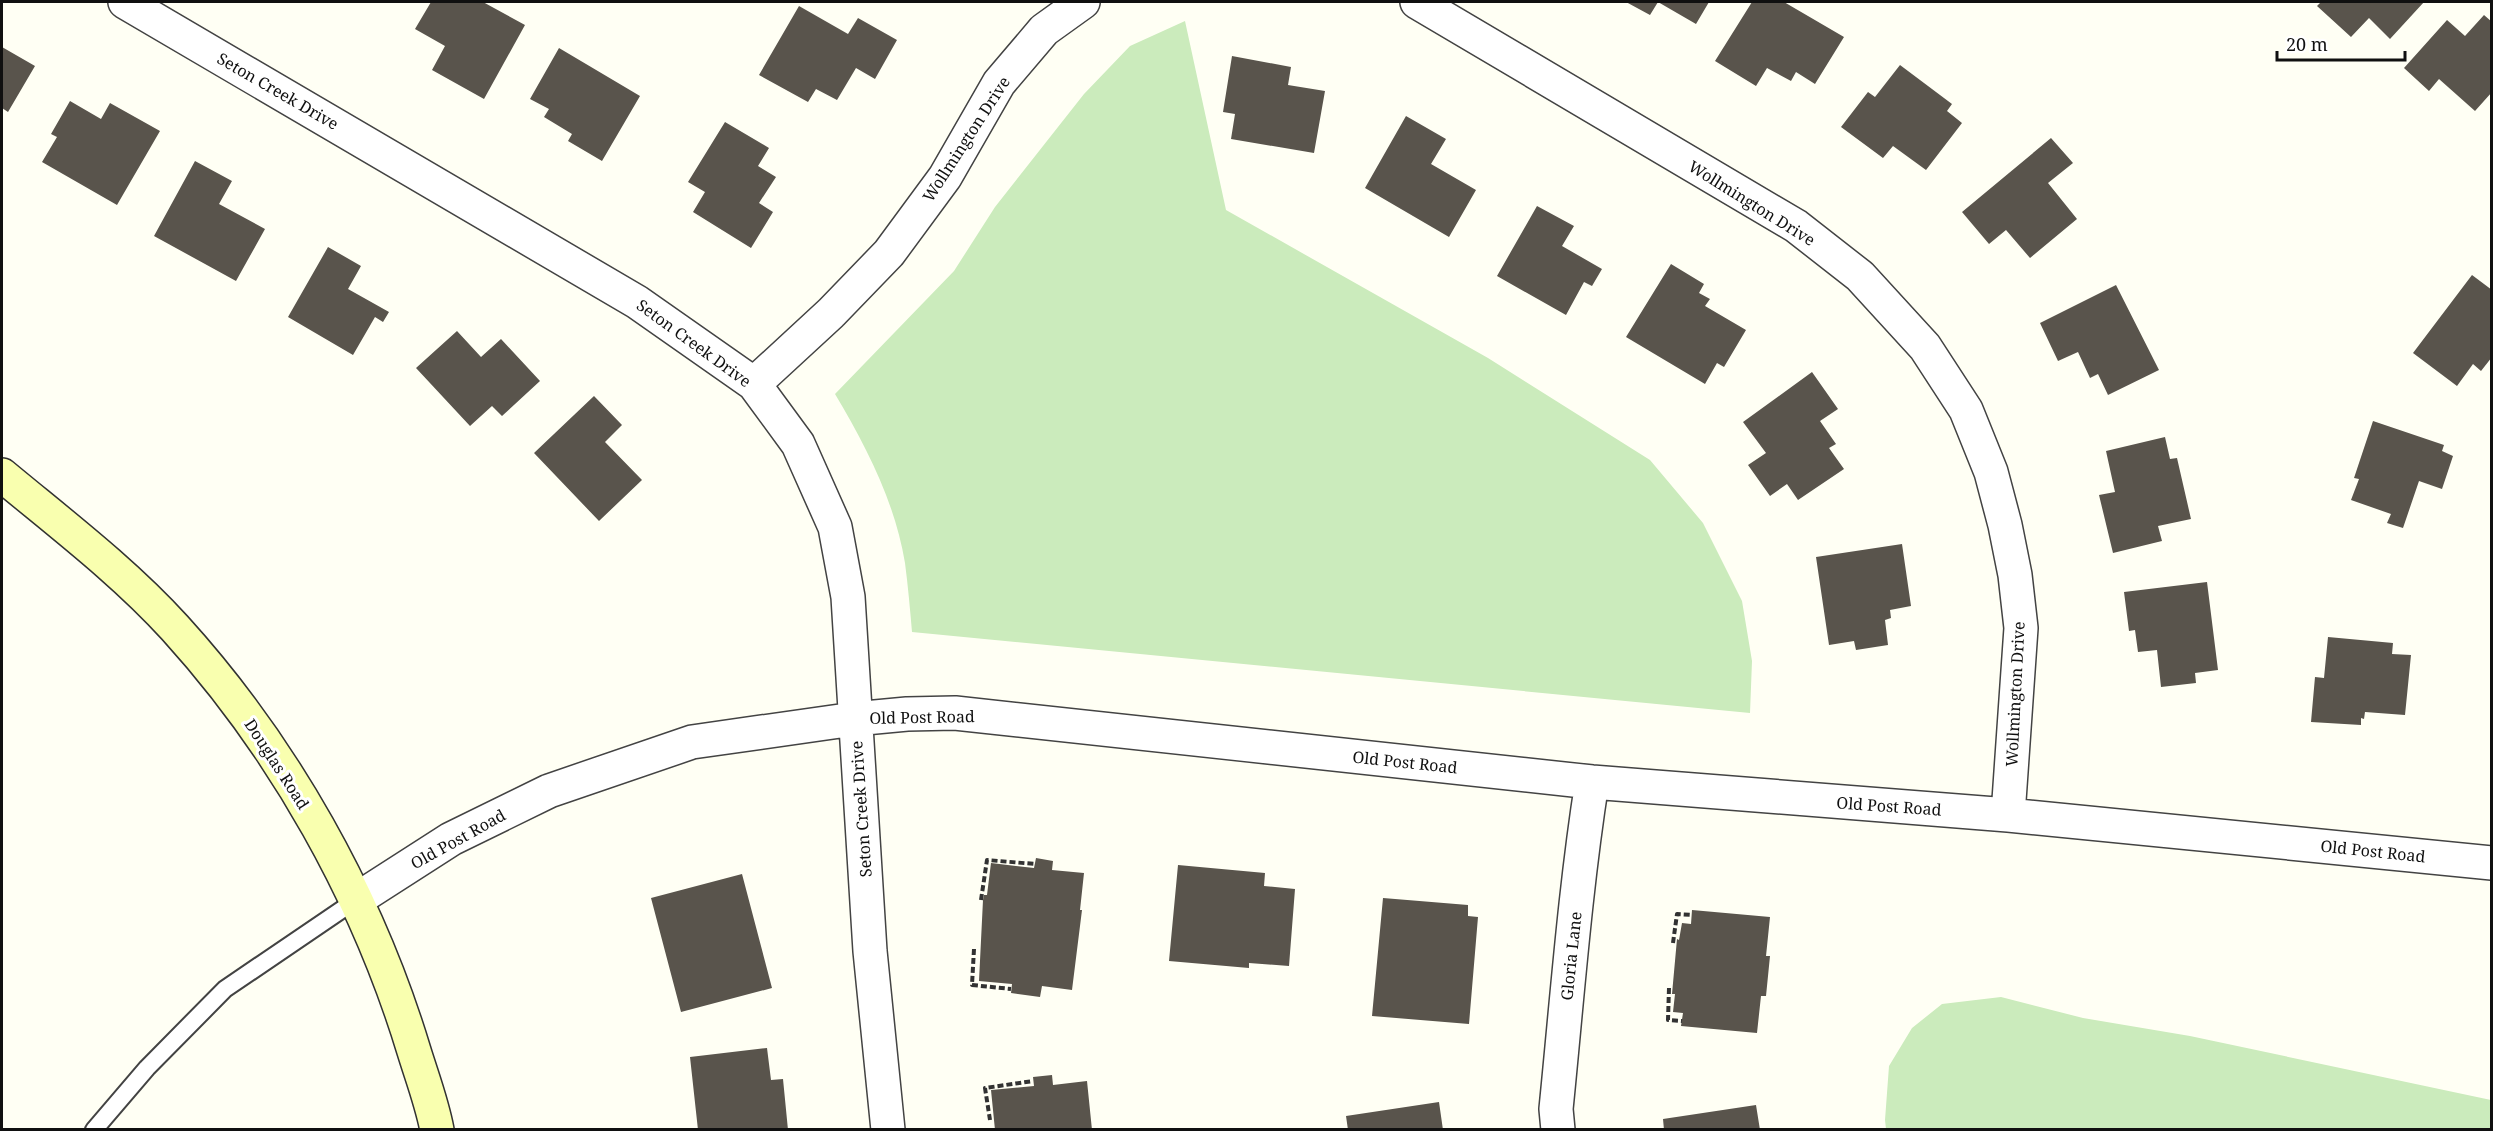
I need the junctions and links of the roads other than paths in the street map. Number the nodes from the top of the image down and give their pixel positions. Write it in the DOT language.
graph roads {
  1 [pos="125,2"];
  2 [pos="1083,2"];
  3 [pos="1417,2"];
  4 [pos="754,384"];
  5 [pos="2,475"];
  6 [pos="854,718"];
  7 [pos="1592,782"];
  8 [pos="2008,815"];
  9 [pos="2492,863"];
  10 [pos="356,900"];
  11 [pos="94,1130"];
  12 [pos="437,1130"];
  13 [pos="888,1130"];
  14 [pos="1558,1130"];
  1 -- 4 [label="street, Seton Creek Drive"];
  2 -- 4 [label="street, Wollmington Drive"];
  3 -- 8 [label="street, Wollmington Drive"];
  4 -- 6 [label="street, Seton Creek Drive"];
  5 -- 10 [label="street, Douglas Road"];
  6 -- 7 [label="street, Old Post Road"];
  6 -- 10 [label="street, Old Post Road"];
  6 -- 13 [label="street, Seton Creek Drive"];
  7 -- 8 [label="street, Old Post Road"];
  7 -- 14 [label="street, Gloria Lane"];
  8 -- 9 [label="street, Old Post Road"];
  10 -- 11 [label="lane"];
  10 -- 12 [label="street, Douglas Road"];
}
